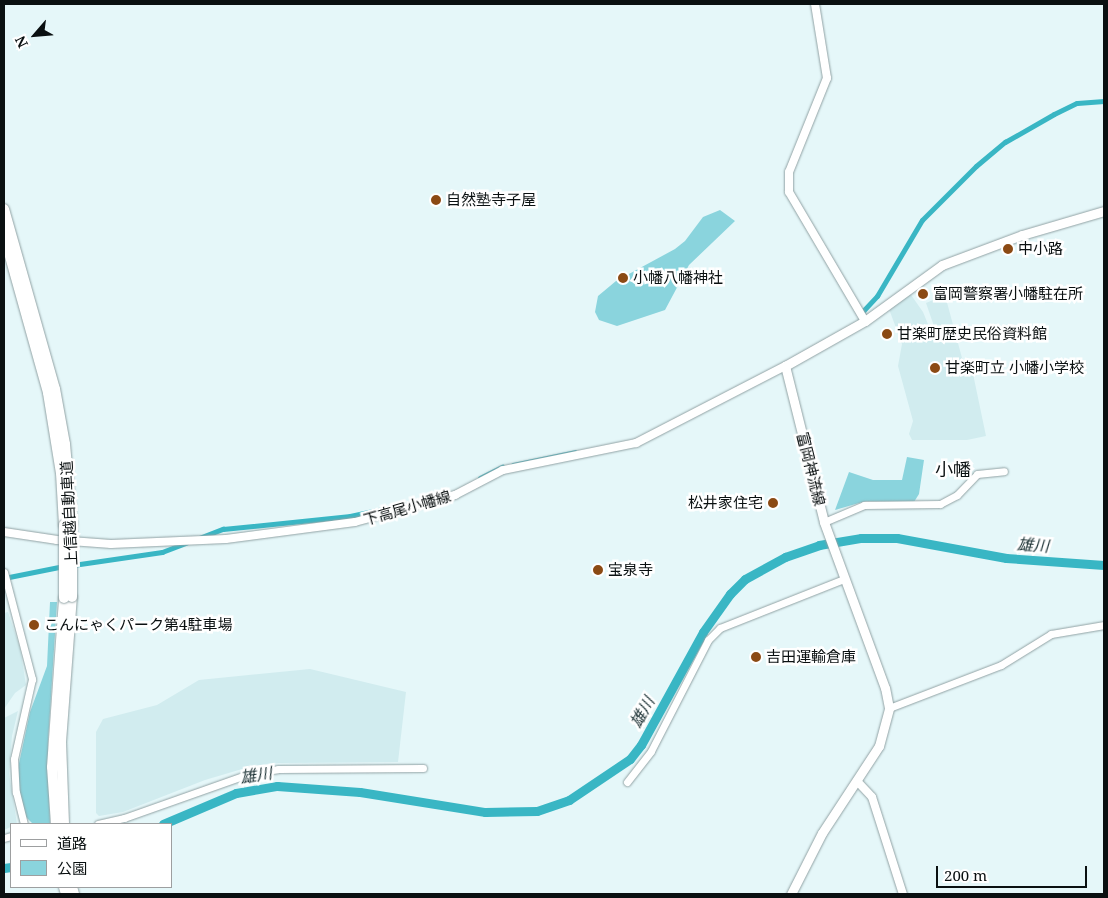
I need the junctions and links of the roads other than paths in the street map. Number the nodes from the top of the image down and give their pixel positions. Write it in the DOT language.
graph roads {
  1 [pos="815,4"];
  2 [pos="4,209"];
  3 [pos="1104,211"];
  4 [pos="4,235"];
  5 [pos="865,321"];
  6 [pos="785,366"];
  7 [pos="1004,471"];
  8 [pos="68,524"];
  9 [pos="825,525"];
  10 [pos="4,532"];
  11 [pos="4,572"];
  12 [pos="844,579"];
  13 [pos="1104,625"];
  14 [pos="889,708"];
  15 [pos="423,768"];
  16 [pos="857,781"];
  17 [pos="627,782"];
  18 [pos="57,817"];
  19 [pos="24,823"];
  20 [pos="102,823"];
  21 [pos="791,894"];
  22 [pos="903,894"];
  1 -- 5 [label="main road"];
  2 -- 8 [label="highway, 上信越自動車道"];
  3 -- 5 [label="main road"];
  4 -- 8 [label="highway, 上信越自動車道"];
  5 -- 6 [label="main road"];
  6 -- 9 [label="main road, 富岡神流線"];
  6 -- 10 [label="main road, 下高尾小幡線"];
  7 -- 9 [label="street"];
  8 -- 18 [label="highway, 上信越自動車道, bridge"];
  9 -- 12 [label="main road, 富岡神流線"];
  11 -- 19 [label="street"];
  12 -- 14 [label="main road, 富岡神流線"];
  12 -- 17 [label="street"];
  13 -- 14 [label="street"];
  14 -- 16 [label="main road, 富岡神流線"];
  15 -- 20 [label="street"];
  16 -- 21 [label="main road, 富岡神流線"];
  16 -- 22 [label="main road"];
}
